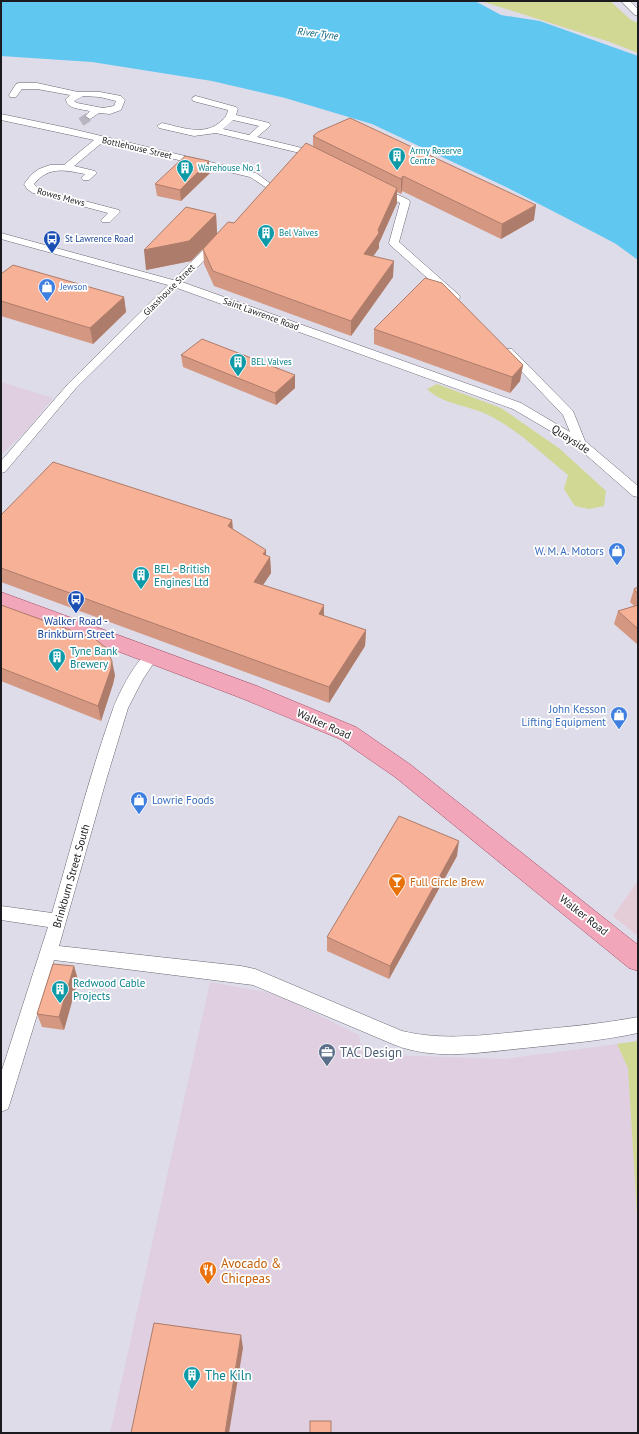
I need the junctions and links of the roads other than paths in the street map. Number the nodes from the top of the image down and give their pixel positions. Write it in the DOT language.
graph roads {
  1 [pos="626,1"];
  2 [pos="638,13"];
  3 [pos="77,94"];
  4 [pos="13,95"];
  5 [pos="196,99"];
  6 [pos="1,117"];
  7 [pos="231,117"];
  8 [pos="77,125"];
  9 [pos="162,126"];
  10 [pos="216,130"];
  11 [pos="68,131"];
  12 [pos="251,138"];
  13 [pos="101,139"];
  14 [pos="306,149"];
  15 [pos="293,161"];
  16 [pos="330,164"];
  17 [pos="67,167"];
  18 [pos="86,178"];
  19 [pos="371,185"];
  20 [pos="262,195"];
  21 [pos="106,220"];
  22 [pos="226,232"];
  23 [pos="1,236"];
  24 [pos="177,284"];
  25 [pos="464,306"];
  26 [pos="498,340"];
  27 [pos="517,406"];
  28 [pos="580,442"];
  29 [pos="1,469"];
  30 [pos="638,493"];
  31 [pos="1,599"];
  32 [pos="152,655"];
  33 [pos="1,913"];
  34 [pos="58,921"];
  35 [pos="48,952"];
  36 [pos="638,960"];
  37 [pos="638,1025"];
  38 [pos="3,1092"];
  1 -- 2 [label="street"];
  3 -- 3 [label="street"];
  3 -- 4 [label="street"];
  5 -- 7 [label="street"];
  6 -- 11 [label="street, Bottlehouse Street"];
  7 -- 10 [label="street"];
  7 -- 12 [label="street"];
  8 -- 11 [label="street"];
  9 -- 10 [label="street"];
  10 -- 12 [label="street"];
  11 -- 13 [label="street, Bottlehouse Street"];
  12 -- 14 [label="street"];
  13 -- 17 [label="street"];
  13 -- 20 [label="street, Bottlehouse Street"];
  14 -- 15 [label="street"];
  14 -- 16 [label="street"];
  17 -- 18 [label="street, Rowes Mews"];
  17 -- 21 [label="street, Rowes Mews"];
  19 -- 25 [label="street"];
  22 -- 24 [label="street, Glasshouse Street"];
  23 -- 24 [label="street, Saint Lawrence Road"];
  24 -- 27 [label="street, Saint Lawrence Road"];
  24 -- 29 [label="street, Glasshouse Street"];
  26 -- 28 [label="street"];
  27 -- 28 [label="street, Quayside"];
  28 -- 30 [label="street, Quayside"];
  31 -- 32 [label="main road, Walker Road"];
  32 -- 34 [label="street, Brinkburn Street South"];
  32 -- 36 [label="main road, Walker Road"];
  33 -- 34 [label="street"];
  34 -- 35 [label="street, Brinkburn Street South"];
  35 -- 37 [label="street"];
  35 -- 38 [label="street, Brinkburn Street South"];
}
